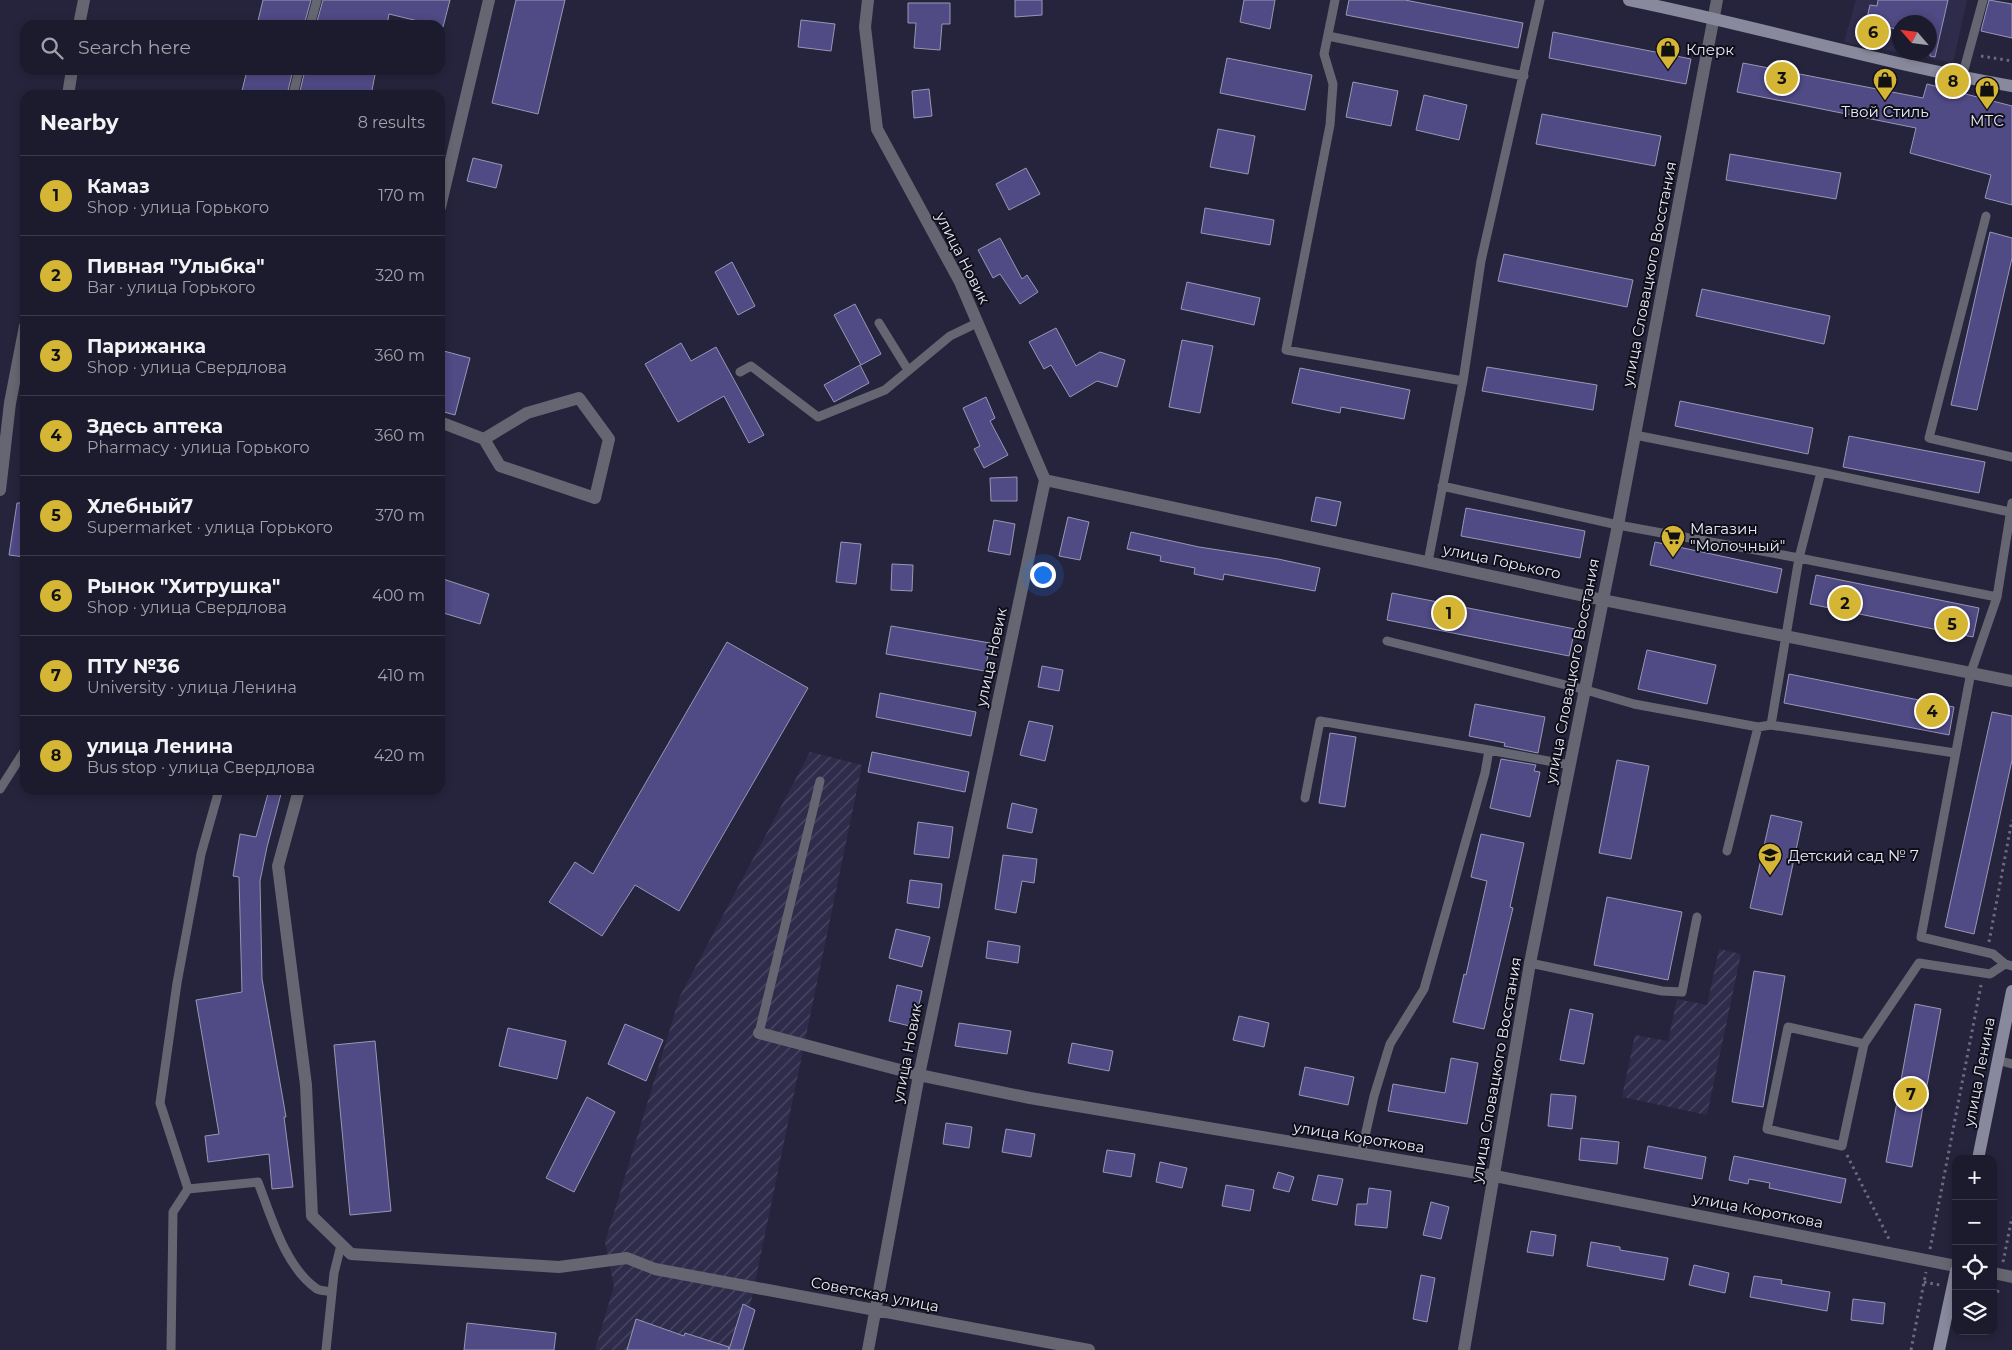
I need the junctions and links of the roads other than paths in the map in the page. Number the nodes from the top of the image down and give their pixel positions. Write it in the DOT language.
graph roads {
  1 [pos="84,0"];
  2 [pos="317,0"];
  3 [pos="489,0"];
  4 [pos="868,0"];
  5 [pos="1335,0"];
  6 [pos="1540,0"];
  7 [pos="1717,0"];
  8 [pos="1983,0"];
  9 [pos="1636,1"];
  10 [pos="1714,18"];
  11 [pos="81,20"];
  12 [pos="311,20"];
  13 [pos="1328,36"];
  14 [pos="71,75"];
  15 [pos="298,75"];
  16 [pos="1524,76"];
  17 [pos="1962,77"];
  18 [pos="2012,86"];
  19 [pos="69,90"];
  20 [pos="293,90"];
  21 [pos="445,186"];
  22 [pos="1986,216"];
  23 [pos="879,323"];
  24 [pos="977,323"];
  25 [pos="20,352"];
  26 [pos="908,370"];
  27 [pos="740,372"];
  28 [pos="1463,381"];
  29 [pos="445,424"];
  30 [pos="1635,435"];
  31 [pos="484,439"];
  32 [pos="2012,457"];
  33 [pos="1822,472"];
  34 [pos="1045,480"];
  35 [pos="1442,486"];
  36 [pos="0,490"];
  37 [pos="2011,508"];
  38 [pos="1618,525"];
  39 [pos="1799,558"];
  40 [pos="1428,562"];
  41 [pos="1997,597"];
  42 [pos="1603,600"];
  43 [pos="1786,637"];
  44 [pos="1387,640"];
  45 [pos="1970,672"];
  46 [pos="2012,681"];
  47 [pos="1586,690"];
  48 [pos="1771,725"];
  49 [pos="1758,727"];
  50 [pos="1489,750"];
  51 [pos="1955,753"];
  52 [pos="20,758"];
  53 [pos="1570,765"];
  54 [pos="820,781"];
  55 [pos="0,789"];
  56 [pos="218,795"];
  57 [pos="298,795"];
  58 [pos="1305,798"];
  59 [pos="1727,851"];
  60 [pos="1697,918"];
  61 [pos="1530,963"];
  62 [pos="2008,965"];
  63 [pos="2012,991"];
  64 [pos="759,1033"];
  65 [pos="1864,1044"];
  66 [pos="1997,1060"];
  67 [pos="2012,1064"];
  68 [pos="919,1075"];
  69 [pos="1361,1154"];
  70 [pos="1979,1155"];
  71 [pos="1495,1176"];
  72 [pos="188,1189"];
  73 [pos="341,1245"];
  74 [pos="1952,1265"];
  75 [pos="1998,1270"];
  76 [pos="2012,1277"];
  77 [pos="1952,1290"];
  78 [pos="332,1292"];
  79 [pos="876,1311"];
  80 [pos="171,1350"];
  81 [pos="326,1350"];
  82 [pos="868,1350"];
  83 [pos="1089,1350"];
  84 [pos="1464,1350"];
  85 [pos="1939,1350"];
  1 -- 11 [label="street"];
  2 -- 12 [label="lane"];
  3 -- 21 [label="street"];
  4 -- 24 [label="street, улица Новик"];
  5 -- 13 [label="lane"];
  6 -- 16 [label="lane"];
  7 -- 10 [label="street, улица Словацкого Восстания"];
  8 -- 17 [label="lane"];
  9 -- 10 [label="main road"];
  10 -- 17 [label="main road"];
  10 -- 30 [label="street, улица Словацкого Восстания"];
  13 -- 16 [label="lane"];
  13 -- 28 [label="lane"];
  14 -- 19 [label="street"];
  15 -- 20 [label="lane"];
  16 -- 28 [label="lane"];
  17 -- 18 [label="main road"];
  22 -- 32 [label="lane"];
  23 -- 26 [label="lane"];
  24 -- 26 [label="lane"];
  24 -- 34 [label="street, улица Новик"];
  25 -- 36 [label="street"];
  26 -- 27 [label="lane"];
  28 -- 35 [label="lane"];
  29 -- 31 [label="street"];
  30 -- 33 [label="lane"];
  30 -- 38 [label="street, улица Словацкого Восстания"];
  31 -- 31 [label="street"];
  33 -- 37 [label="lane"];
  33 -- 39 [label="lane"];
  34 -- 40 [label="street, улица Горького"];
  34 -- 68 [label="street, улица Новик"];
  35 -- 38 [label="lane"];
  35 -- 40 [label="lane"];
  37 -- 41 [label="lane"];
  38 -- 39 [label="lane"];
  38 -- 42 [label="street, улица Словацкого Восстания"];
  39 -- 41 [label="lane"];
  39 -- 43 [label="lane"];
  40 -- 42 [label="street, улица Горького"];
  41 -- 45 [label="lane"];
  42 -- 43 [label="street, улица Горького"];
  42 -- 47 [label="street, улица Словацкого Восстания"];
  43 -- 45 [label="street, улица Горького"];
  43 -- 48 [label="lane"];
  44 -- 47 [label="lane"];
  45 -- 46 [label="street, улица Горького"];
  45 -- 51 [label="lane"];
  47 -- 49 [label="lane"];
  47 -- 53 [label="street, улица Словацкого Восстания"];
  48 -- 49 [label="lane"];
  48 -- 51 [label="lane"];
  49 -- 59 [label="lane"];
  50 -- 53 [label="lane"];
  50 -- 58 [label="lane"];
  50 -- 69 [label="lane"];
  51 -- 62 [label="lane"];
  52 -- 55 [label="lane"];
  53 -- 61 [label="street, улица Словацкого Восстания"];
  54 -- 64 [label="lane"];
  56 -- 72 [label="lane"];
  57 -- 73 [label="street"];
  60 -- 61 [label="lane"];
  61 -- 71 [label="street, улица Словацкого Восстания"];
  62 -- 65 [label="lane"];
  63 -- 66 [label="main road, улица Ленина"];
  64 -- 68 [label="street, улица Короткова"];
  65 -- 65 [label="lane"];
  66 -- 67 [label="lane"];
  66 -- 70 [label="main road, улица Ленина"];
  68 -- 69 [label="street, улица Короткова"];
  68 -- 79 [label="street, улица Новик"];
  69 -- 71 [label="street, улица Короткова"];
  71 -- 74 [label="street, улица Короткова"];
  71 -- 84 [label="street, улица Словацкого Восстания"];
  72 -- 78 [label="lane"];
  72 -- 80 [label="lane"];
  73 -- 78 [label="lane"];
  73 -- 79 [label="street, Советская улица"];
  75 -- 76 [label="street"];
  77 -- 85 [label="main road"];
  78 -- 81 [label="lane"];
  79 -- 82 [label="street, улица Новик"];
  79 -- 83 [label="street, Советская улица"];
}
